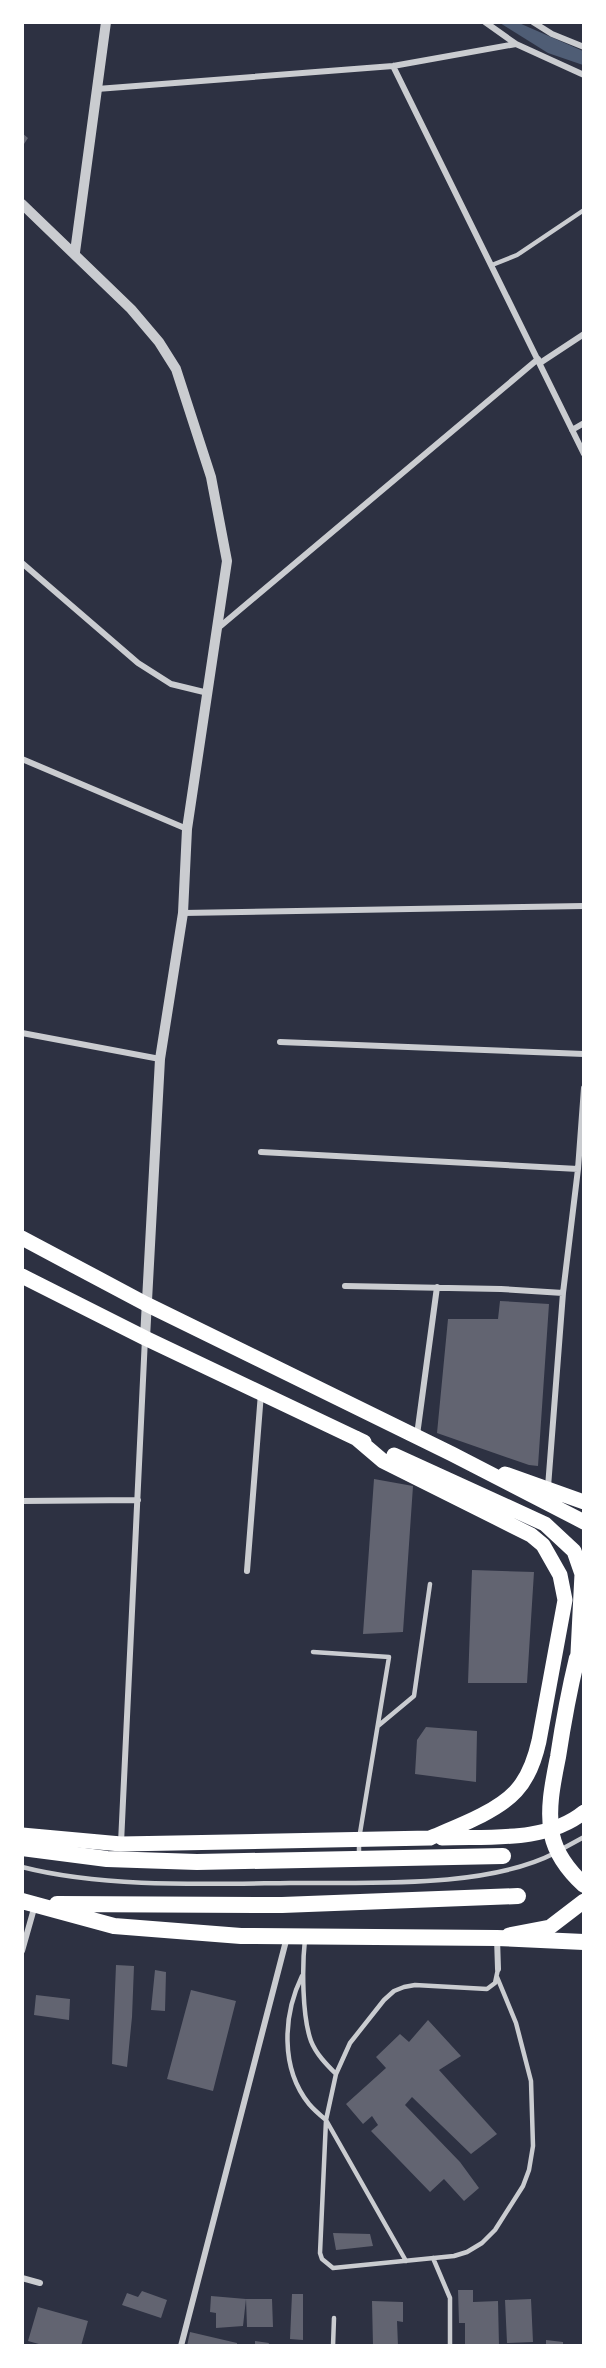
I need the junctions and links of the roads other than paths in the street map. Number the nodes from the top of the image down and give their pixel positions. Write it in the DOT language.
graph roads {
  1 [pos="106,22"];
  2 [pos="485,22"];
  3 [pos="533,22"];
  4 [pos="516,44"];
  5 [pos="584,47"];
  6 [pos="393,66"];
  7 [pos="584,75"];
  8 [pos="97,89"];
  9 [pos="22,204"];
  10 [pos="584,210"];
  11 [pos="75,252"];
  12 [pos="492,265"];
  13 [pos="584,334"];
  14 [pos="539,361"];
  15 [pos="584,423"];
  16 [pos="572,430"];
  17 [pos="584,454"];
  18 [pos="22,563"];
  19 [pos="217,629"];
  20 [pos="208,693"];
  21 [pos="22,759"];
  22 [pos="187,829"];
  23 [pos="584,906"];
  24 [pos="183,913"];
  25 [pos="22,1033"];
  26 [pos="280,1042"];
  27 [pos="584,1053"];
  28 [pos="160,1059"];
  29 [pos="584,1088"];
  30 [pos="261,1152"];
  31 [pos="578,1169"];
  32 [pos="22,1238"];
  33 [pos="22,1276"];
  34 [pos="345,1286"];
  35 [pos="437,1287"];
  36 [pos="563,1293"];
  37 [pos="146,1304"];
  38 [pos="145,1338"];
  39 [pos="261,1392"];
  40 [pos="417,1437"];
  41 [pos="356,1438"];
  42 [pos="452,1454"];
  43 [pos="548,1489"];
  44 [pos="138,1500"];
  45 [pos="22,1501"];
  46 [pos="584,1502"];
  47 [pos="584,1522"];
  48 [pos="247,1571"];
  49 [pos="430,1584"];
  50 [pos="580,1649"];
  51 [pos="313,1652"];
  52 [pos="378,1726"];
  53 [pos="584,1812"];
  54 [pos="22,1835"];
  55 [pos="584,1837"];
  56 [pos="430,1838"];
  57 [pos="359,1839"];
  58 [pos="121,1844"];
  59 [pos="22,1848"];
  60 [pos="503,1856"];
  61 [pos="359,1859"];
  62 [pos="22,1868"];
  63 [pos="584,1885"];
  64 [pos="518,1896"];
  65 [pos="584,1901"];
  66 [pos="29,1903"];
  67 [pos="287,1937"];
  68 [pos="306,1937"];
  69 [pos="497,1938"];
  70 [pos="584,1942"];
  71 [pos="22,1951"];
  72 [pos="498,1969"];
  73 [pos="302,1976"];
  74 [pos="497,1977"];
  75 [pos="336,2074"];
  76 [pos="326,2120"];
  77 [pos="433,2258"];
  78 [pos="406,2260"];
  79 [pos="22,2278"];
  80 [pos="40,2283"];
  81 [pos="334,2318"];
  82 [pos="181,2346"];
  83 [pos="333,2346"];
  84 [pos="450,2346"];
  1 -- 8 [label="street"];
  2 -- 4 [label="street"];
  3 -- 5 [label="street"];
  4 -- 6 [label="street"];
  4 -- 7 [label="street"];
  6 -- 8 [label="street"];
  6 -- 12 [label="street"];
  8 -- 11 [label="street"];
  9 -- 11 [label="street"];
  10 -- 12 [label="lane"];
  11 -- 19 [label="street"];
  12 -- 14 [label="street"];
  13 -- 14 [label="street"];
  14 -- 16 [label="street"];
  14 -- 19 [label="street"];
  15 -- 16 [label="street"];
  16 -- 17 [label="street"];
  18 -- 20 [label="street"];
  19 -- 20 [label="street"];
  20 -- 22 [label="street"];
  21 -- 22 [label="street"];
  22 -- 24 [label="street"];
  23 -- 24 [label="street"];
  24 -- 28 [label="street"];
  25 -- 28 [label="street"];
  26 -- 27 [label="street"];
  28 -- 37 [label="street"];
  29 -- 31 [label="street"];
  30 -- 31 [label="street"];
  31 -- 36 [label="street"];
  32 -- 37 [label="main road"];
  33 -- 38 [label="main road"];
  34 -- 35 [label="street"];
  35 -- 36 [label="street"];
  35 -- 40 [label="street"];
  36 -- 43 [label="street"];
  37 -- 38 [label="street"];
  37 -- 40 [label="main road"];
  38 -- 39 [label="main road"];
  38 -- 44 [label="street"];
  39 -- 41 [label="main road"];
  39 -- 48 [label="street"];
  40 -- 42 [label="main road"];
  41 -- 50 [label="main road"];
  41 -- 56 [label="main road"];
  42 -- 43 [label="main road"];
  42 -- 47 [label="main road"];
  43 -- 46 [label="main road"];
  44 -- 45 [label="street"];
  44 -- 58 [label="street"];
  49 -- 52 [label="lane"];
  50 -- 63 [label="highway"];
  51 -- 52 [label="lane"];
  52 -- 57 [label="lane"];
  53 -- 56 [label="main road"];
  54 -- 58 [label="main road"];
  55 -- 62 [label="lane"];
  56 -- 57 [label="main road"];
  57 -- 58 [label="main road"];
  57 -- 61 [label="lane"];
  59 -- 61 [label="highway"];
  60 -- 61 [label="highway"];
  64 -- 66 [label="highway"];
  65 -- 69 [label="main road"];
  66 -- 67 [label="highway"];
  66 -- 71 [label="street"];
  67 -- 68 [label="highway"];
  67 -- 82 [label="street"];
  68 -- 69 [label="highway"];
  68 -- 73 [label="lane"];
  69 -- 70 [label="highway"];
  69 -- 72 [label="street"];
  72 -- 74 [label="lane"];
  73 -- 75 [label="lane"];
  73 -- 76 [label="lane"];
  74 -- 75 [label="lane"];
  74 -- 77 [label="lane"];
  75 -- 76 [label="lane"];
  76 -- 78 [label="lane"];
  76 -- 78 [label="lane"];
  77 -- 78 [label="lane"];
  77 -- 84 [label="lane"];
  79 -- 80 [label="street"];
  81 -- 83 [label="lane"];
}
